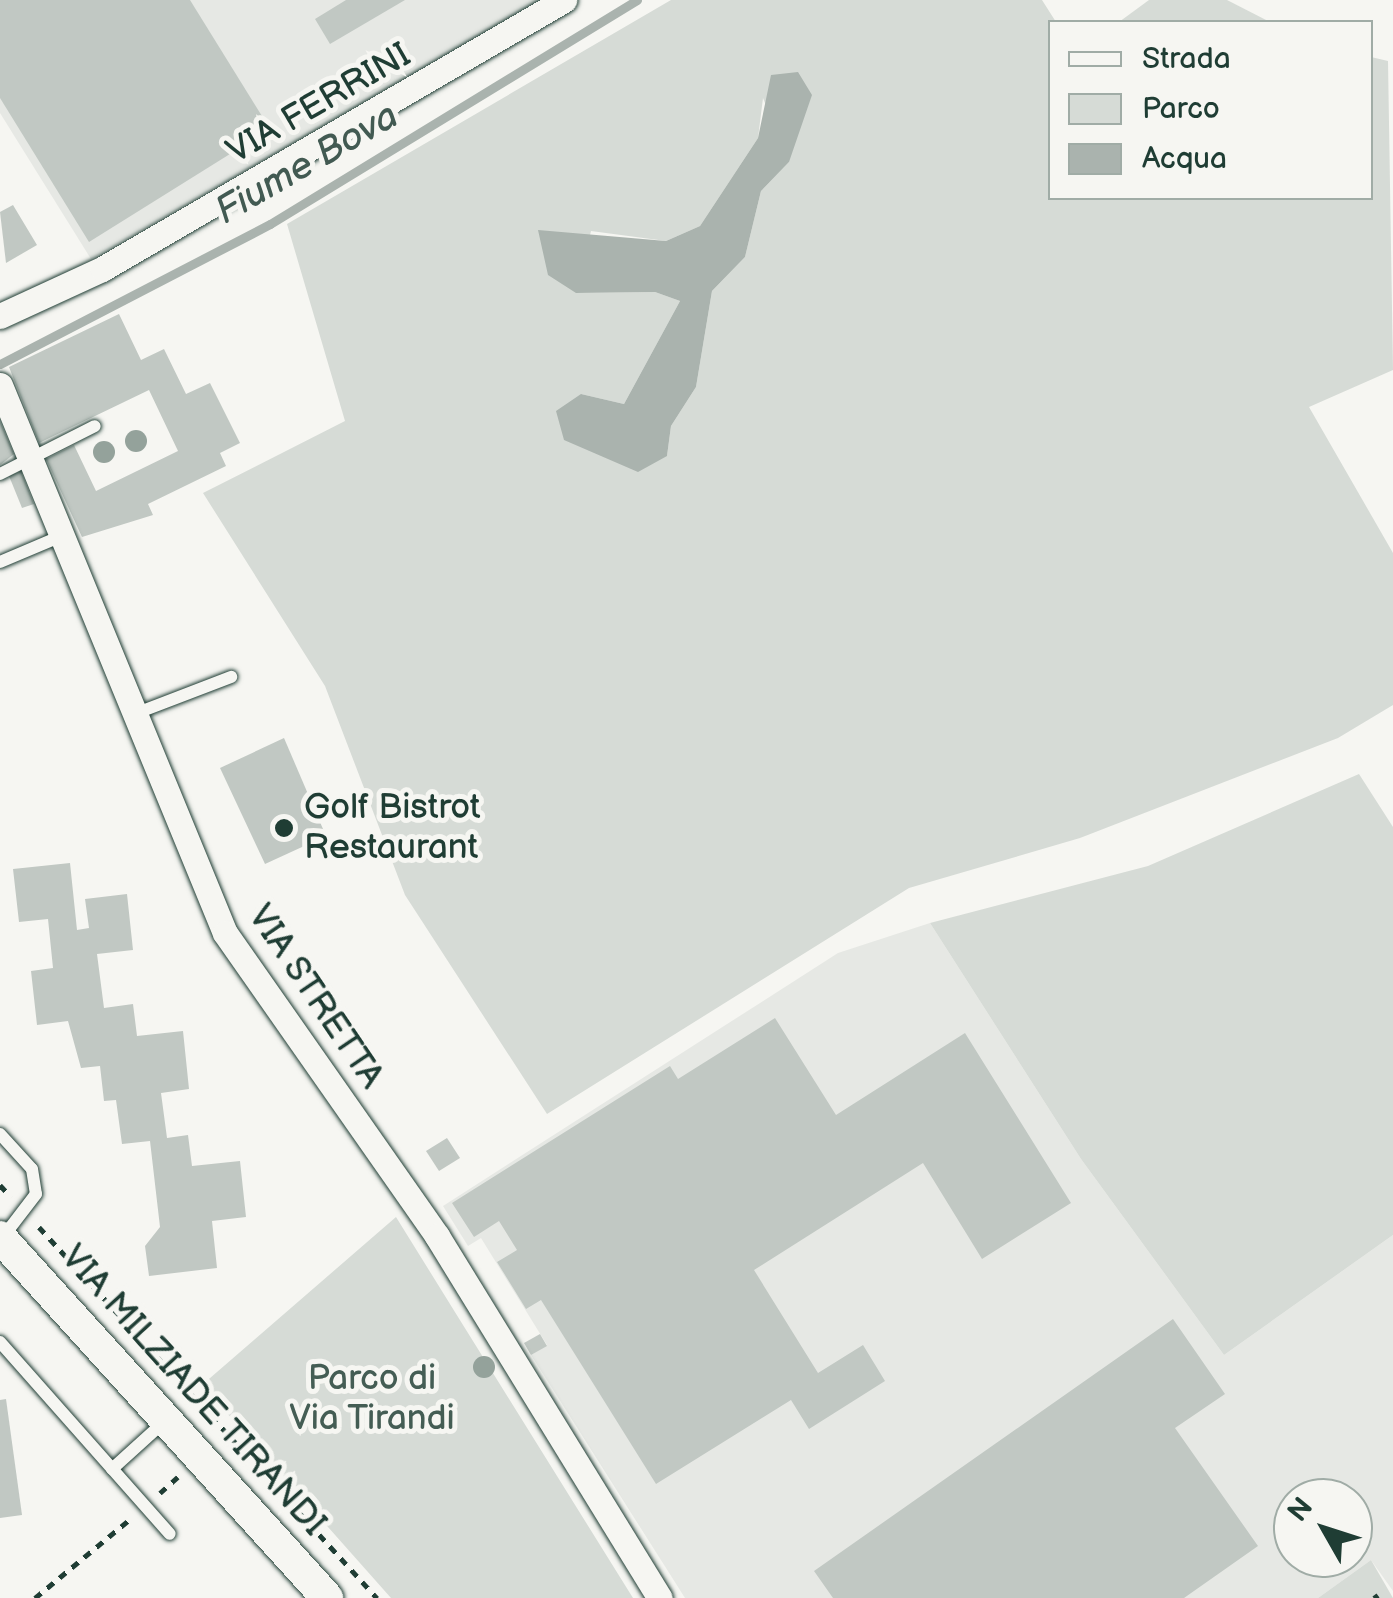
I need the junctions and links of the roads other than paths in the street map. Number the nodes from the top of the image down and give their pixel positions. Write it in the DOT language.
graph roads {
  1 [pos="564,0"];
  2 [pos="0,316"];
  3 [pos="1,388"];
  4 [pos="95,426"];
  5 [pos="32,455"];
  6 [pos="0,474"];
  7 [pos="66,534"];
  8 [pos="0,562"];
  9 [pos="231,676"];
  10 [pos="137,713"];
  11 [pos="0,1134"];
  12 [pos="1,1238"];
  13 [pos="0,1342"];
  14 [pos="167,1419"];
  15 [pos="112,1469"];
  16 [pos="170,1534"];
  17 [pos="328,1598"];
  18 [pos="660,1598"];
  1 -- 2 [label="street, VIA FERRINI"];
  3 -- 5 [label="street, VIA STRETTA"];
  4 -- 5 [label="lane"];
  5 -- 6 [label="lane"];
  5 -- 7 [label="street, VIA STRETTA"];
  7 -- 8 [label="lane"];
  7 -- 10 [label="street, VIA STRETTA"];
  9 -- 10 [label="lane"];
  10 -- 18 [label="street, VIA STRETTA"];
  11 -- 12 [label="lane"];
  12 -- 14 [label="street, VIA MILZIADE TIRANDI"];
  13 -- 15 [label="lane"];
  14 -- 15 [label="lane"];
  14 -- 17 [label="street, VIA MILZIADE TIRANDI"];
  15 -- 16 [label="lane"];
}
